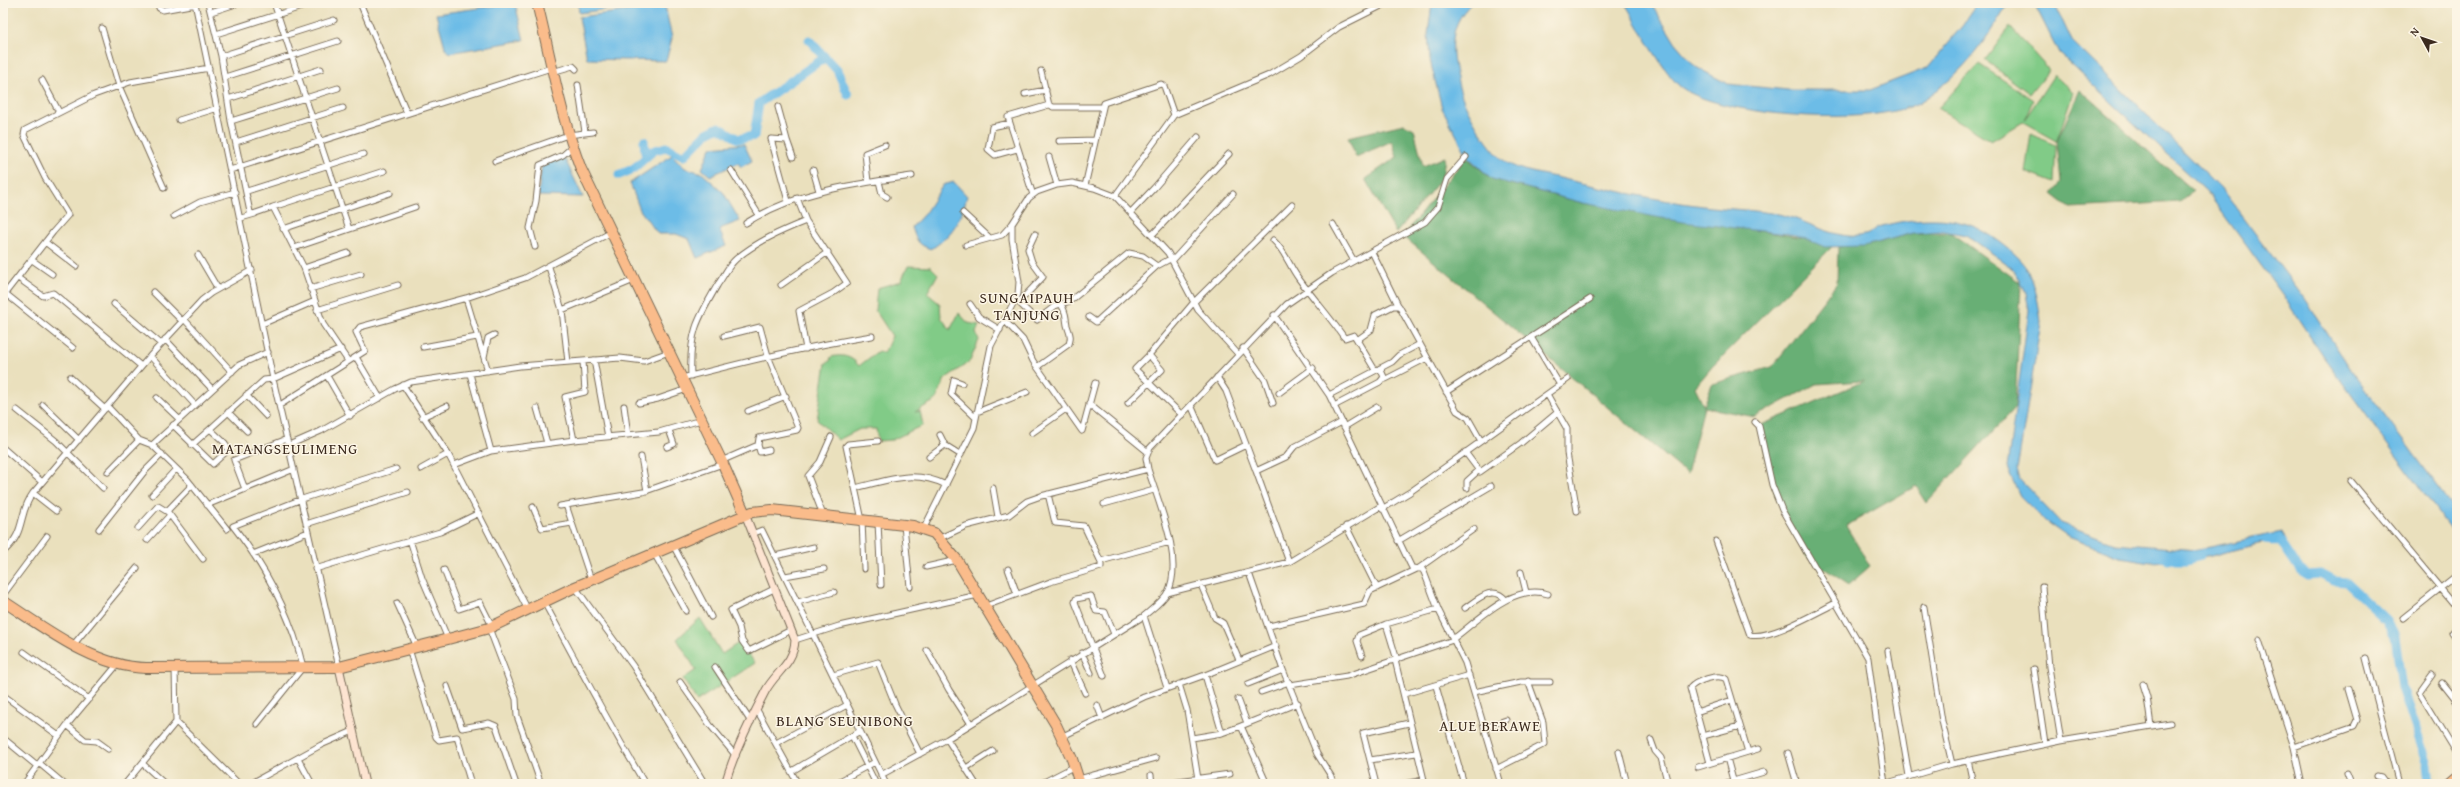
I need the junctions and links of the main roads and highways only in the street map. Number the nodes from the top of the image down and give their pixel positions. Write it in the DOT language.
graph roads {
  1 [pos="538,3"];
  2 [pos="749,525"];
  3 [pos="3,601"];
  4 [pos="339,667"];
  5 [pos="2457,778"];
  6 [pos="1079,781"];
  7 [pos="365,784"];
  8 [pos="725,784"];
  9 [pos="2450,784"];
  1 -- 2 [label="highway"];
  2 -- 4 [label="highway"];
  2 -- 6 [label="highway"];
  2 -- 8 [label="main road"];
  3 -- 4 [label="highway"];
  4 -- 7 [label="main road"];
  5 -- 9 [label="highway"];
}
